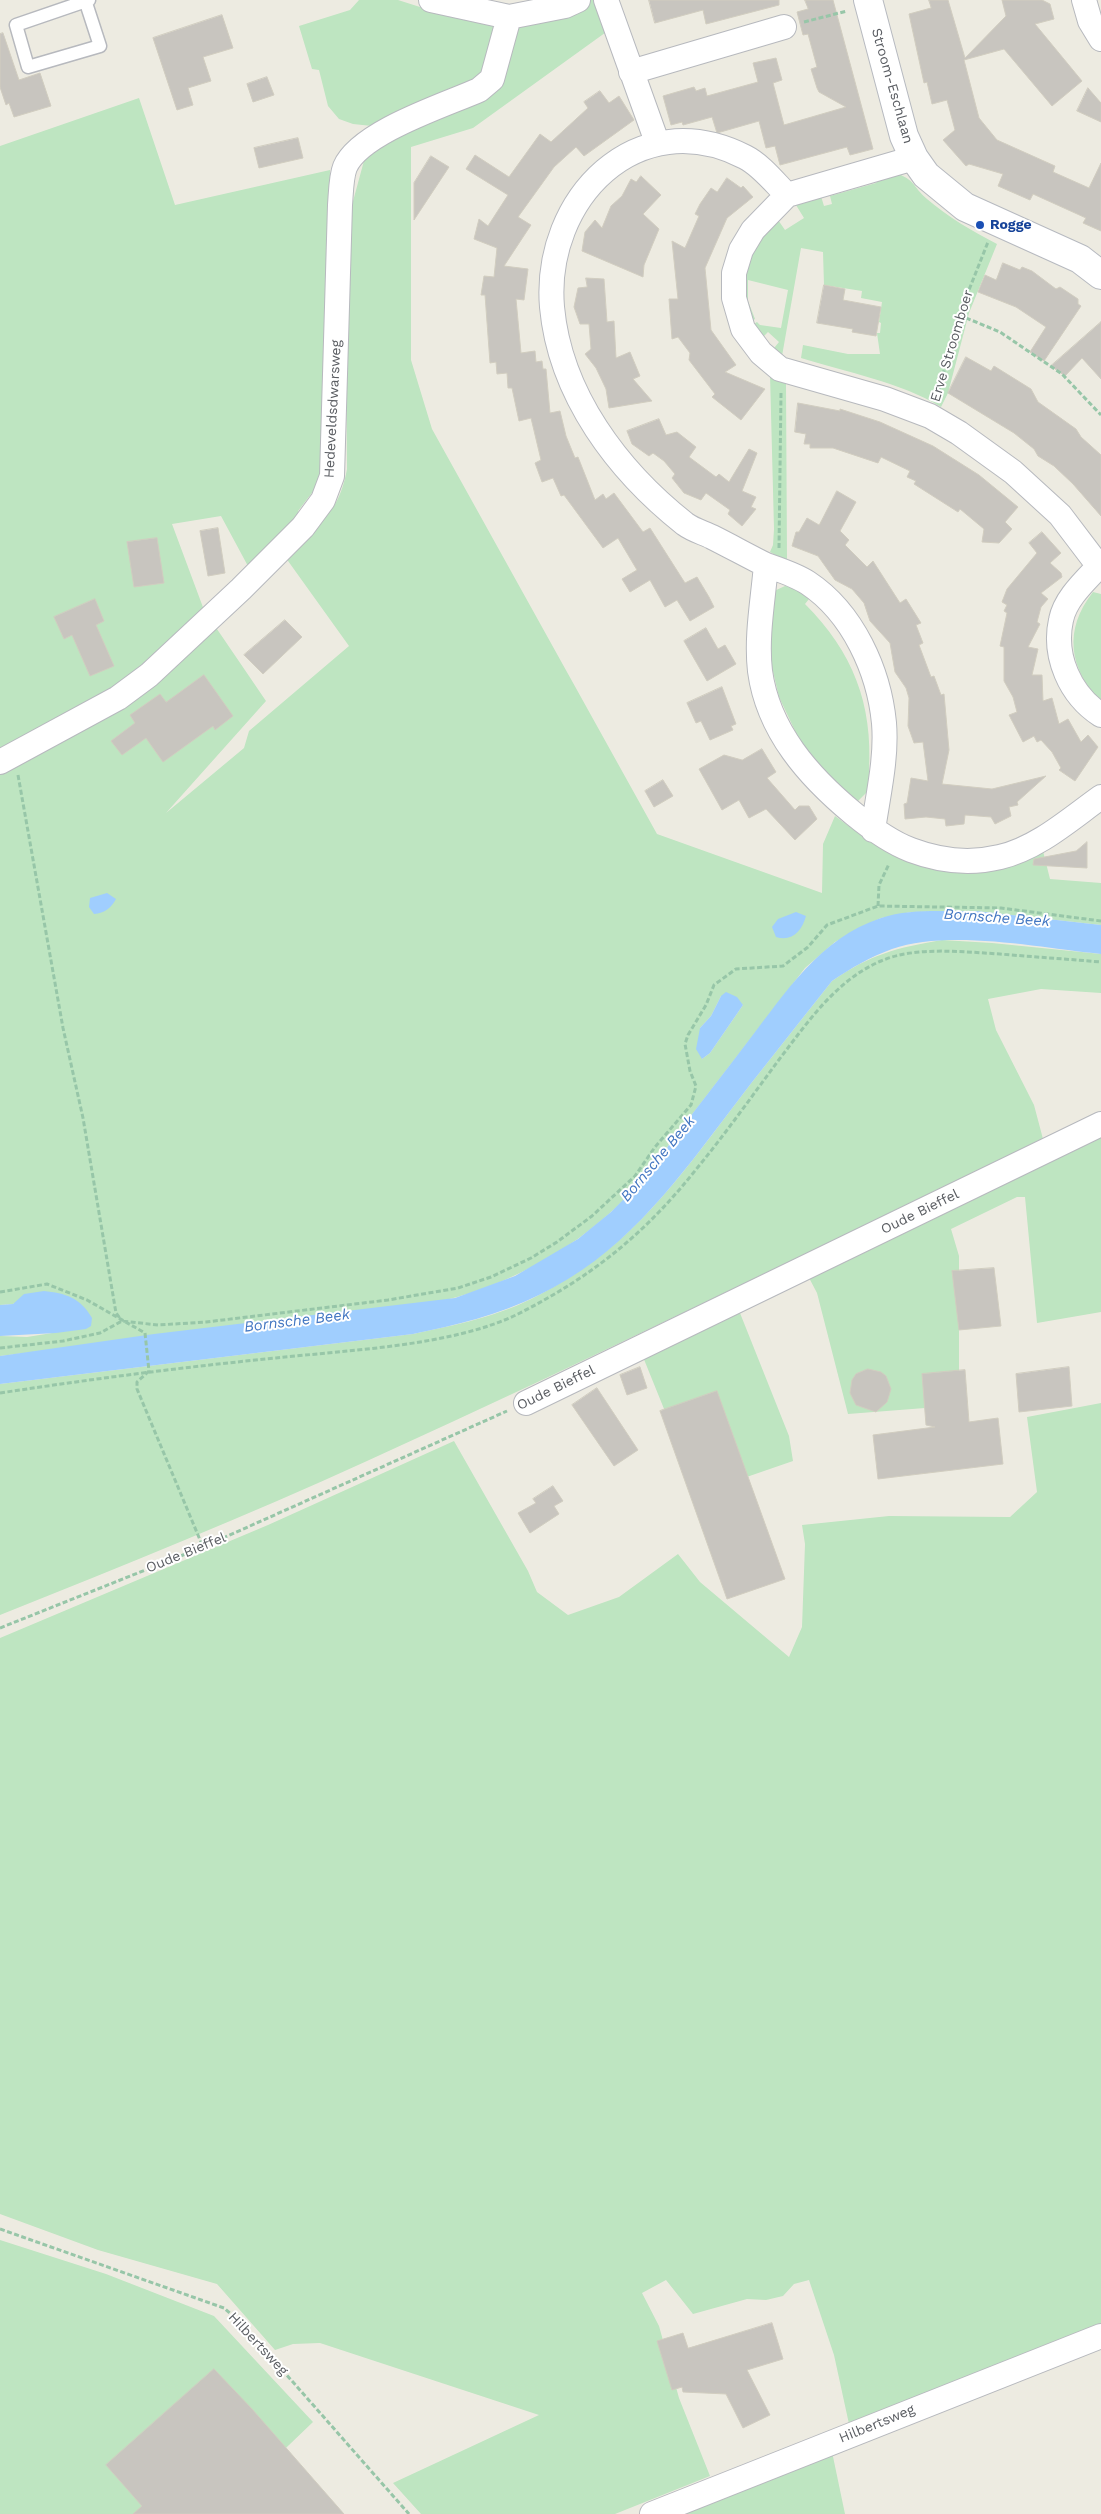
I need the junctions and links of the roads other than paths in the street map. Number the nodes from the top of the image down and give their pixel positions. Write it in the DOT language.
graph roads {
  1 [pos="431,0"];
  2 [pos="578,0"];
  3 [pos="606,0"];
  4 [pos="1084,0"];
  5 [pos="88,1"];
  6 [pos="868,2"];
  7 [pos="510,17"];
  8 [pos="784,27"];
  9 [pos="1101,39"];
  10 [pos="631,72"];
  11 [pos="657,142"];
  12 [pos="914,158"];
  13 [pos="787,195"];
  14 [pos="1100,271"];
  15 [pos="772,568"];
  16 [pos="1100,568"];
  17 [pos="1101,715"];
  18 [pos="7,758"];
  19 [pos="1101,797"];
  20 [pos="873,830"];
  21 [pos="1101,1124"];
  22 [pos="526,1403"];
  23 [pos="1101,2336"];
  24 [pos="652,2514"];
  1 -- 7 [label="street"];
  2 -- 7 [label="street"];
  3 -- 10 [label="street"];
  4 -- 9 [label="street"];
  5 -- 5 [label="lane"];
  6 -- 12 [label="street, Stroom-Eschlaan"];
  7 -- 18 [label="street, Hedeveldsdwarsweg"];
  8 -- 10 [label="street"];
  10 -- 11 [label="street"];
  11 -- 13 [label="street"];
  11 -- 15 [label="street"];
  12 -- 13 [label="street, Erve Stroomboer"];
  12 -- 14 [label="street, Stroom-Eschlaan"];
  13 -- 16 [label="street, Erve Stroomboer"];
  15 -- 20 [label="street"];
  15 -- 20 [label="street"];
  16 -- 17 [label="street, Erve Stroomboer"];
  19 -- 20 [label="street"];
  21 -- 22 [label="street, Oude Bieffel"];
  23 -- 24 [label="street, Hilbertsweg"];
}
